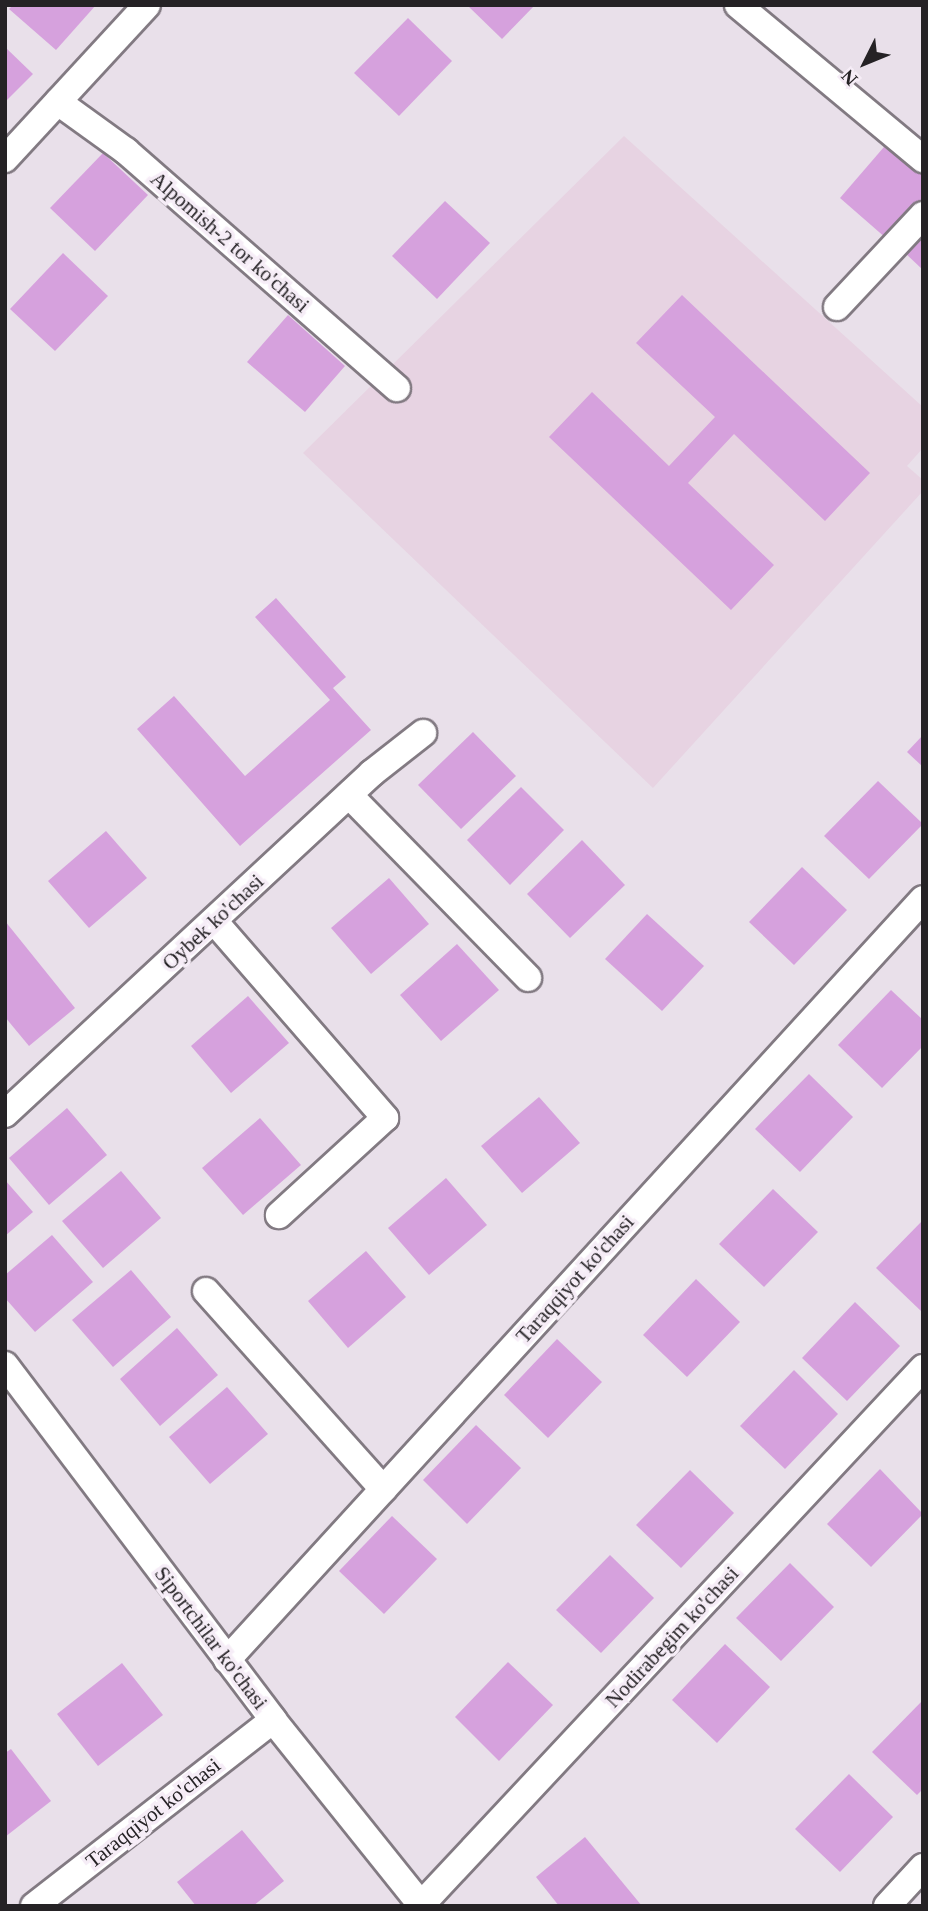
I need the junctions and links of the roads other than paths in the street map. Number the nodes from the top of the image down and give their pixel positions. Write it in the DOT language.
graph roads {
  1 [pos="147,5"];
  2 [pos="738,5"];
  3 [pos="58,102"];
  4 [pos="5,159"];
  5 [pos="923,159"];
  6 [pos="923,215"];
  7 [pos="837,307"];
  8 [pos="397,388"];
  9 [pos="423,733"];
  10 [pos="349,795"];
  11 [pos="923,899"];
  12 [pos="214,920"];
  13 [pos="528,978"];
  14 [pos="5,1114"];
  15 [pos="279,1215"];
  16 [pos="206,1291"];
  17 [pos="5,1365"];
  18 [pos="923,1368"];
  19 [pos="383,1489"];
  20 [pos="227,1660"];
  21 [pos="273,1720"];
  22 [pos="923,1867"];
  23 [pos="422,1905"];
  24 [pos="34,1906"];
  25 [pos="887,1906"];
  1 -- 3 [label="street"];
  2 -- 5 [label="street"];
  3 -- 4 [label="street"];
  3 -- 8 [label="street, Alpomish-2 tor ko'chasi"];
  6 -- 7 [label="street"];
  9 -- 10 [label="street, Oybek ko'chasi"];
  10 -- 12 [label="street, Oybek ko'chasi"];
  10 -- 13 [label="street"];
  11 -- 19 [label="street, Taraqqiyot ko'chasi"];
  12 -- 14 [label="street, Oybek ko'chasi"];
  12 -- 15 [label="street"];
  16 -- 19 [label="street"];
  17 -- 20 [label="street, Siportchilar ko'chasi"];
  18 -- 23 [label="street, Nodirabegim ko'chasi"];
  19 -- 20 [label="street, Taraqqiyot ko'chasi"];
  20 -- 21 [label="street, Siportchilar ko'chasi"];
  21 -- 23 [label="street, Siportchilar ko'chasi"];
  21 -- 24 [label="street, Taraqqiyot ko'chasi"];
  22 -- 25 [label="street"];
}
